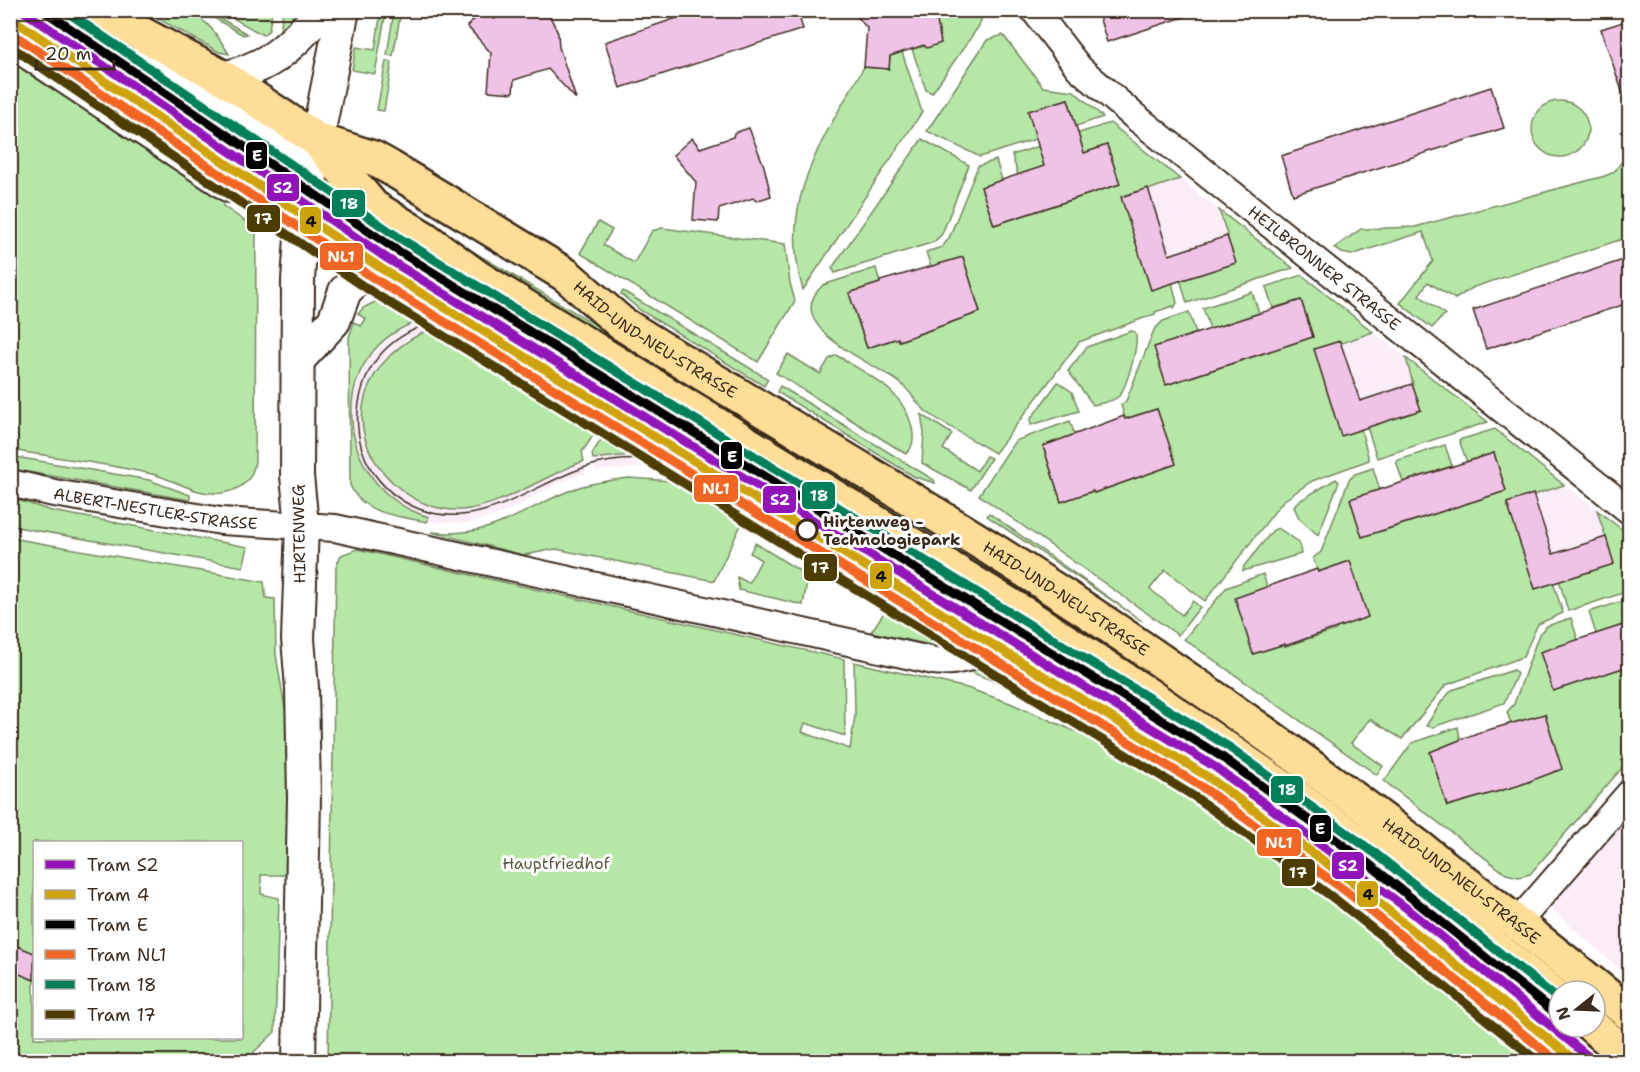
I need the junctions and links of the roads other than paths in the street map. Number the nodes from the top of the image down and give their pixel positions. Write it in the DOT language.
graph roads {
  1 [pos="97,10"];
  2 [pos="324,10"];
  3 [pos="343,10"];
  4 [pos="1034,10"];
  5 [pos="143,35"];
  6 [pos="10,44"];
  7 [pos="224,78"];
  8 [pos="317,140"];
  9 [pos="229,189"];
  10 [pos="307,204"];
  11 [pos="477,277"];
  12 [pos="298,360"];
  13 [pos="10,483"];
  14 [pos="1629,511"];
  15 [pos="302,525"];
  16 [pos="1026,615"];
  17 [pos="1629,792"];
  18 [pos="1517,923"];
  19 [pos="1547,989"];
  20 [pos="1629,1014"];
  21 [pos="1607,1039"];
  22 [pos="1629,1057"];
  23 [pos="299,1062"];
  1 -- 5 [label="main road, HAID-UND-NEU-STRASSE"];
  2 -- 7 [label="street"];
  3 -- 8 [label="street, HIRTENWEG"];
  4 -- 14 [label="street, HEILBRONNER STRASSE"];
  5 -- 7 [label="main road, HAID-UND-NEU-STRASSE"];
  5 -- 10 [label="street"];
  6 -- 9 [label="street"];
  7 -- 8 [label="main road, HAID-UND-NEU-STRASSE"];
  8 -- 10 [label="street, HIRTENWEG"];
  8 -- 11 [label="main road, HAID-UND-NEU-STRASSE"];
  8 -- 18 [label="main road, HAID-UND-NEU-STRASSE"];
  10 -- 12 [label="street, HIRTENWEG"];
  11 -- 12 [label="street"];
  11 -- 16 [label="main road, HAID-UND-NEU-STRASSE"];
  12 -- 15 [label="street, HIRTENWEG"];
  13 -- 15 [label="street, ALBERT-NESTLER-STRASSE"];
  15 -- 16 [label="street, ALBERT-NESTLER-STRASSE"];
  15 -- 23 [label="street, HIRTENWEG"];
  16 -- 19 [label="main road, HAID-UND-NEU-STRASSE"];
  17 -- 18 [label="street"];
  18 -- 20 [label="main road, HAID-UND-NEU-STRASSE"];
  21 -- 22 [label="main road"];
}
